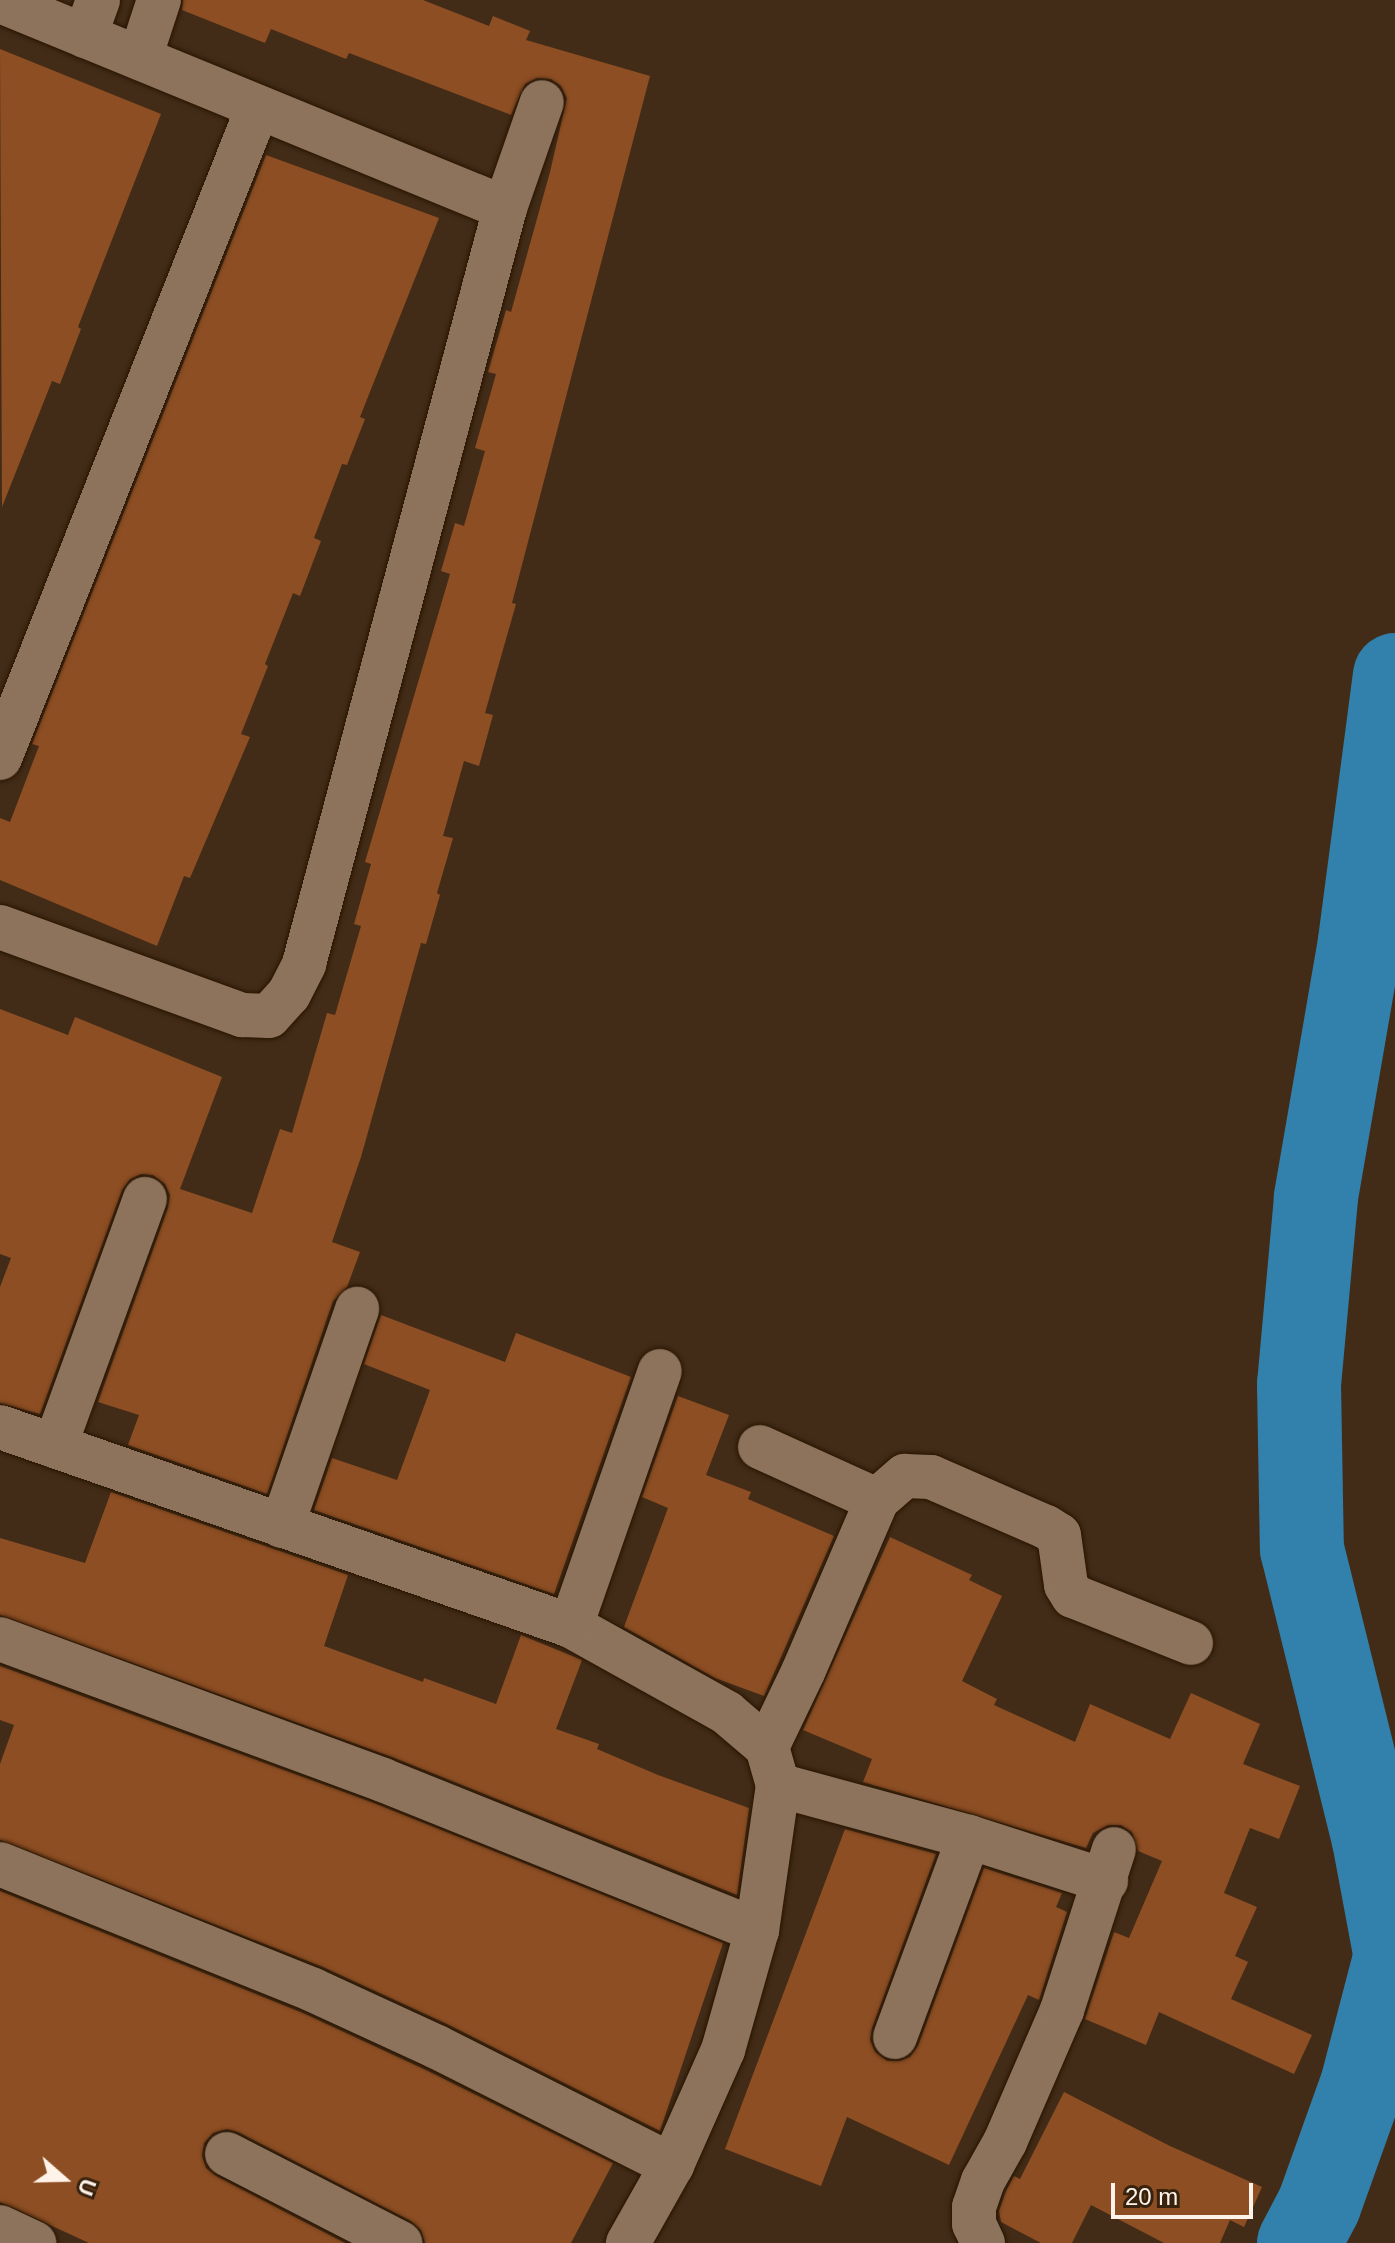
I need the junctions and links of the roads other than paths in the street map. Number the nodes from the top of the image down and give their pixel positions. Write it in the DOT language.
graph roads {
  1 [pos="159,0"];
  2 [pos="0,1"];
  3 [pos="91,18"];
  4 [pos="140,58"];
  5 [pos="542,102"];
  6 [pos="258,107"];
  7 [pos="505,208"];
  8 [pos="0,758"];
  9 [pos="0,927"];
  10 [pos="145,1199"];
  11 [pos="357,1309"];
  12 [pos="660,1371"];
  13 [pos="0,1427"];
  14 [pos="55,1446"];
  15 [pos="760,1447"];
  16 [pos="877,1500"];
  17 [pos="282,1526"];
  18 [pos="571,1626"];
  19 [pos="0,1639"];
  20 [pos="1191,1643"];
  21 [pos="772,1766"];
  22 [pos="969,1837"];
  23 [pos="0,1864"];
  24 [pos="757,1930"];
  25 [pos="895,2037"];
  26 [pos="227,2154"];
  27 [pos="672,2165"];
  28 [pos="0,2227"];
  29 [pos="35,2243"];
  30 [pos="400,2243"];
  31 [pos="628,2243"];
  32 [pos="983,2243"];
  1 -- 4 [label="street"];
  2 -- 3 [label="street"];
  3 -- 4 [label="street"];
  4 -- 6 [label="street"];
  5 -- 7 [label="street"];
  6 -- 7 [label="street"];
  6 -- 8 [label="street"];
  7 -- 9 [label="street"];
  10 -- 14 [label="street"];
  11 -- 17 [label="street"];
  12 -- 18 [label="street"];
  13 -- 14 [label="street"];
  14 -- 17 [label="street"];
  15 -- 16 [label="street"];
  16 -- 20 [label="street"];
  16 -- 21 [label="street"];
  17 -- 18 [label="street"];
  18 -- 21 [label="street"];
  19 -- 24 [label="street"];
  21 -- 22 [label="street"];
  21 -- 24 [label="street"];
  22 -- 25 [label="street"];
  22 -- 32 [label="street"];
  23 -- 27 [label="street"];
  24 -- 27 [label="street"];
  26 -- 30 [label="street"];
  27 -- 31 [label="street"];
  28 -- 29 [label="street"];
}
